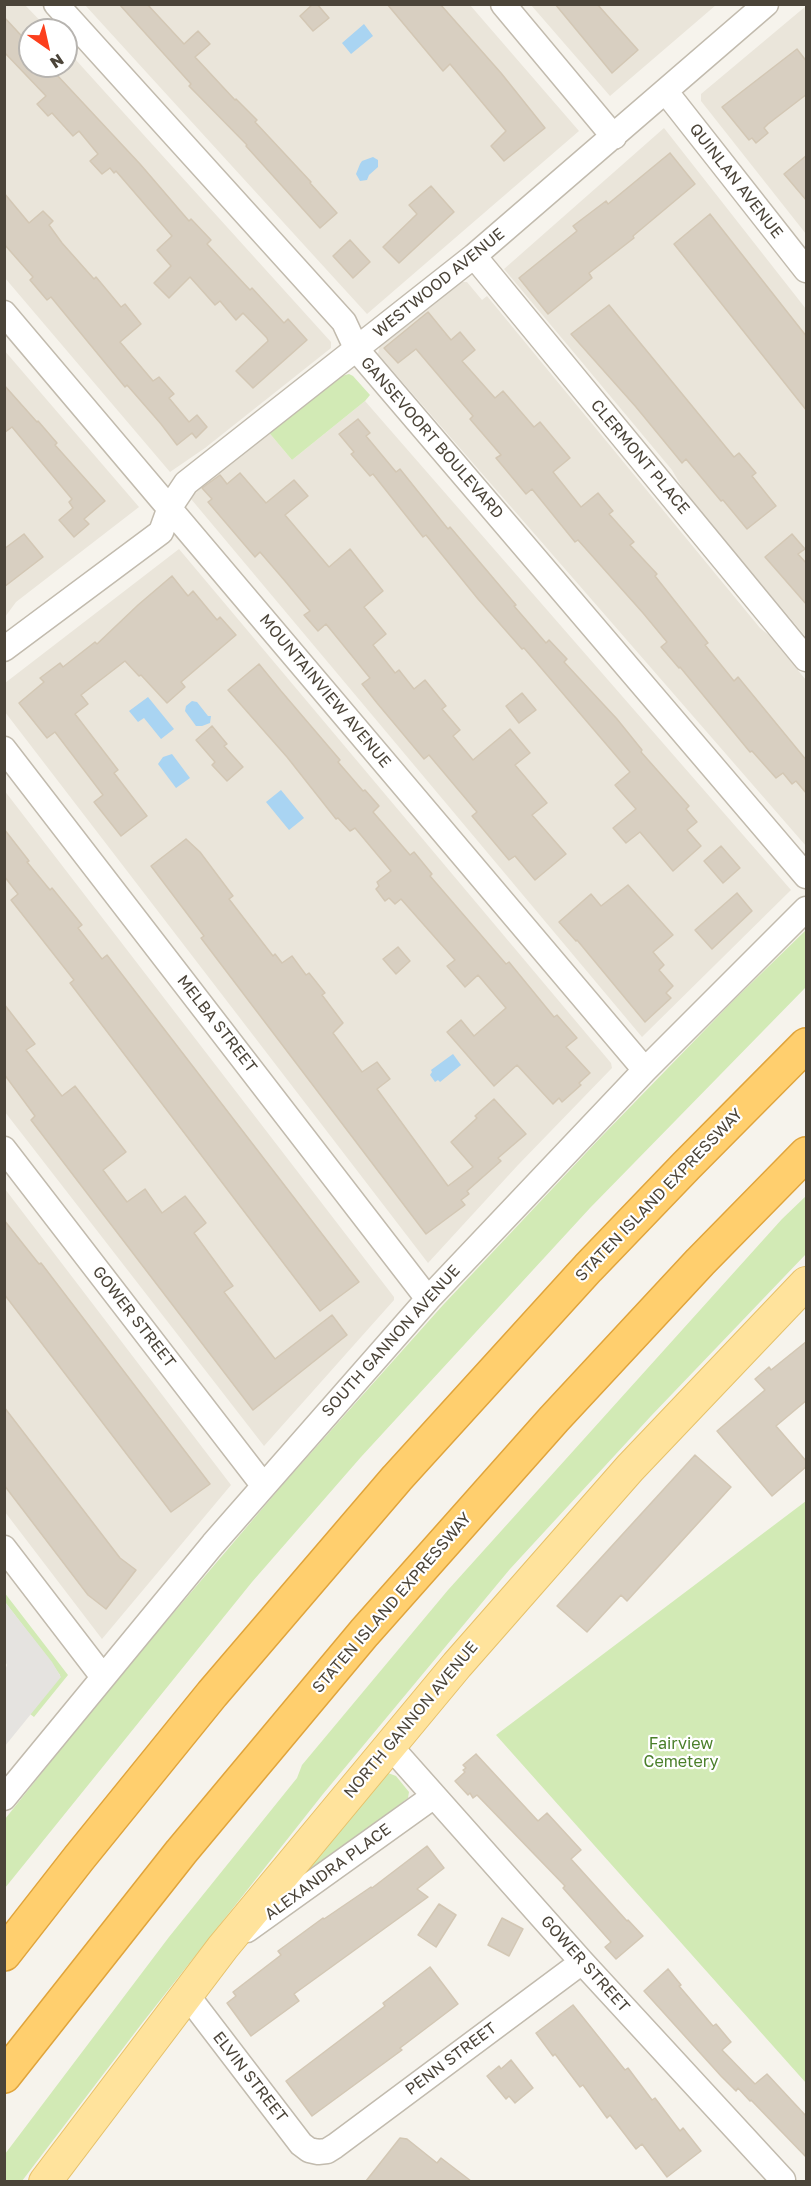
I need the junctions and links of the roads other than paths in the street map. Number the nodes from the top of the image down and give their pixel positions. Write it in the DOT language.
graph roads {
  1 [pos="56,4"];
  2 [pos="503,4"];
  3 [pos="766,4"];
  4 [pos="666,92"];
  5 [pos="614,136"];
  6 [pos="474,256"];
  7 [pos="807,270"];
  8 [pos="4,313"];
  9 [pos="357,350"];
  10 [pos="170,507"];
  11 [pos="4,649"];
  12 [pos="807,659"];
  13 [pos="4,749"];
  14 [pos="807,876"];
  15 [pos="807,909"];
  16 [pos="807,1045"];
  17 [pos="645,1070"];
  18 [pos="4,1149"];
  19 [pos="807,1154"];
  20 [pos="807,1283"];
  21 [pos="428,1299"];
  22 [pos="264,1485"];
  23 [pos="4,1548"];
  24 [pos="103,1677"];
  25 [pos="389,1745"];
  26 [pos="434,1796"];
  27 [pos="4,1798"];
  28 [pos="223,1947"];
  29 [pos="4,1954"];
  30 [pos="582,1962"];
  31 [pos="187,1995"];
  32 [pos="4,2076"];
  33 [pos="318,2152"];
  34 [pos="45,2181"];
  35 [pos="785,2181"];
  1 -- 9 [label="street, GANSEVOORT BOULEVARD"];
  2 -- 5 [label="street"];
  3 -- 4 [label="street, WESTWOOD AVENUE"];
  4 -- 5 [label="street, WESTWOOD AVENUE"];
  4 -- 7 [label="street, QUINLAN AVENUE"];
  5 -- 6 [label="street, WESTWOOD AVENUE"];
  6 -- 9 [label="street, WESTWOOD AVENUE"];
  6 -- 12 [label="street, CLERMONT PLACE"];
  8 -- 10 [label="street, MOUNTAINVIEW AVENUE"];
  9 -- 10 [label="street, WESTWOOD AVENUE"];
  9 -- 14 [label="street, GANSEVOORT BOULEVARD"];
  10 -- 11 [label="street, WESTWOOD AVENUE"];
  10 -- 17 [label="street, MOUNTAINVIEW AVENUE"];
  13 -- 21 [label="street, MELBA STREET"];
  15 -- 17 [label="street, SOUTH GANNON AVENUE"];
  16 -- 29 [label="highway, STATEN ISLAND EXPRESSWAY"];
  17 -- 21 [label="street, SOUTH GANNON AVENUE"];
  18 -- 22 [label="street, GOWER STREET"];
  19 -- 32 [label="highway, STATEN ISLAND EXPRESSWAY"];
  20 -- 25 [label="main road, NORTH GANNON AVENUE"];
  21 -- 22 [label="street, SOUTH GANNON AVENUE"];
  22 -- 24 [label="street, SOUTH GANNON AVENUE"];
  23 -- 24 [label="street"];
  24 -- 27 [label="street, SOUTH GANNON AVENUE"];
  25 -- 26 [label="street, GOWER STREET"];
  25 -- 28 [label="main road, NORTH GANNON AVENUE"];
  26 -- 28 [label="street, ALEXANDRA PLACE"];
  26 -- 30 [label="street, GOWER STREET"];
  28 -- 31 [label="main road, NORTH GANNON AVENUE"];
  30 -- 33 [label="street, PENN STREET"];
  30 -- 35 [label="street, GOWER STREET"];
  31 -- 33 [label="street, ELVIN STREET"];
  31 -- 34 [label="main road, NORTH GANNON AVENUE"];
}
